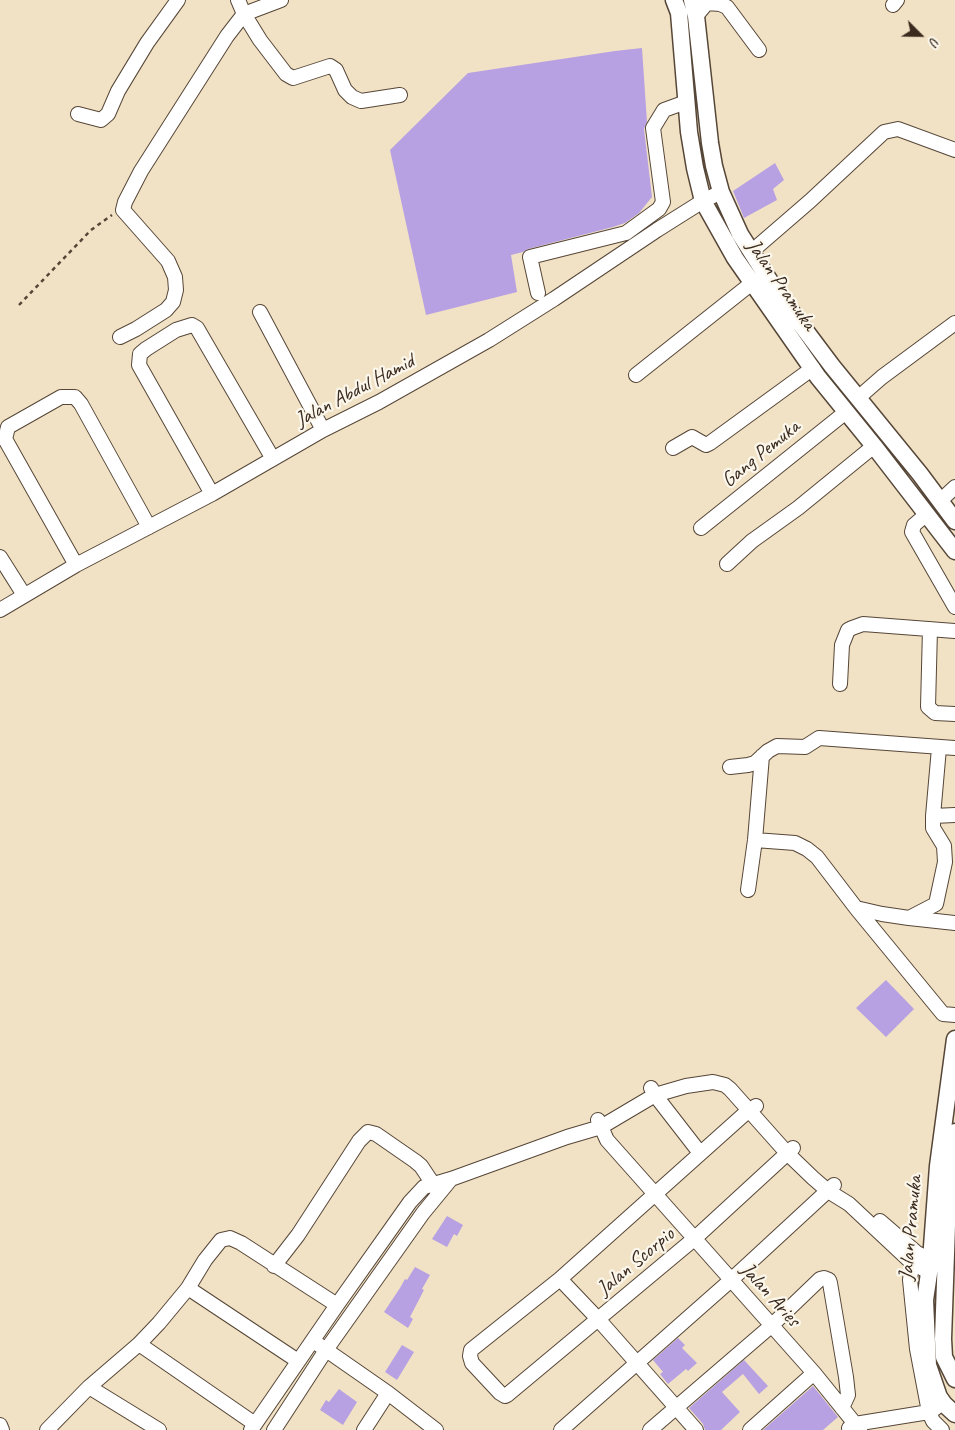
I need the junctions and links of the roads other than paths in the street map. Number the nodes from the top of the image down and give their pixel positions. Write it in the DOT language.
graph roads {
  1 [pos="178,0"];
  2 [pos="238,0"];
  3 [pos="281,0"];
  4 [pos="674,0"];
  5 [pos="692,0"];
  6 [pos="244,14"];
  7 [pos="696,16"];
  8 [pos="759,50"];
  9 [pos="400,96"];
  10 [pos="686,102"];
  11 [pos="78,114"];
  12 [pos="955,150"];
  13 [pos="721,192"];
  14 [pos="703,201"];
  15 [pos="751,252"];
  16 [pos="752,283"];
  17 [pos="538,293"];
  18 [pos="260,312"];
  19 [pos="955,324"];
  20 [pos="120,337"];
  21 [pos="832,366"];
  22 [pos="816,373"];
  23 [pos="636,375"];
  24 [pos="858,398"];
  25 [pos="846,412"];
  26 [pos="323,430"];
  27 [pos="874,446"];
  28 [pos="673,448"];
  29 [pos="273,459"];
  30 [pos="955,487"];
  31 [pos="212,494"];
  32 [pos="940,501"];
  33 [pos="927,514"];
  34 [pos="955,521"];
  35 [pos="149,527"];
  36 [pos="701,528"];
  37 [pos="955,551"];
  38 [pos="0,557"];
  39 [pos="76,564"];
  40 [pos="727,564"];
  41 [pos="24,595"];
  42 [pos="955,607"];
  43 [pos="0,610"];
  44 [pos="930,629"];
  45 [pos="955,631"];
  46 [pos="840,684"];
  47 [pos="955,714"];
  48 [pos="939,748"];
  49 [pos="955,748"];
  50 [pos="762,756"];
  51 [pos="730,767"];
  52 [pos="955,815"];
  53 [pos="933,816"];
  54 [pos="755,840"];
  55 [pos="748,890"];
  56 [pos="856,908"];
  57 [pos="909,918"];
  58 [pos="955,923"];
  59 [pos="955,1015"];
  60 [pos="955,1039"];
  61 [pos="653,1091"];
  62 [pos="753,1108"];
  63 [pos="596,1125"];
  64 [pos="955,1132"];
  65 [pos="790,1150"];
  66 [pos="700,1153"];
  67 [pos="947,1186"];
  68 [pos="436,1188"];
  69 [pos="832,1188"];
  70 [pos="654,1195"];
  71 [pos="694,1240"];
  72 [pos="922,1262"];
  73 [pos="274,1266"];
  74 [pos="560,1279"];
  75 [pos="731,1280"];
  76 [pos="188,1288"];
  77 [pos="337,1305"];
  78 [pos="598,1319"];
  79 [pos="772,1326"];
  80 [pos="313,1340"];
  81 [pos="139,1344"];
  82 [pos="326,1350"];
  83 [pos="298,1361"];
  84 [pos="636,1363"];
  85 [pos="814,1373"];
  86 [pos="955,1379"];
  87 [pos="89,1386"];
  88 [pos="388,1394"];
  89 [pos="676,1408"];
  90 [pos="842,1408"];
  91 [pos="949,1409"];
  92 [pos="929,1412"];
  93 [pos="0,1425"];
  94 [pos="253,1427"];
  95 [pos="854,1428"];
  96 [pos="2,1430"];
  97 [pos="46,1430"];
  98 [pos="159,1430"];
  99 [pos="274,1430"];
  100 [pos="364,1430"];
  101 [pos="436,1430"];
  102 [pos="561,1430"];
  103 [pos="650,1430"];
  104 [pos="696,1430"];
  105 [pos="750,1430"];
  106 [pos="942,1430"];
  1 -- 11 [label="street"];
  2 -- 6 [label="street"];
  3 -- 6 [label="street"];
  4 -- 10 [label="main road, Jalan Pramuka"];
  5 -- 7 [label="main road, Jalan Pramuka"];
  6 -- 9 [label="street"];
  6 -- 20 [label="street"];
  7 -- 8 [label="street"];
  7 -- 13 [label="main road, Jalan Pramuka"];
  10 -- 14 [label="main road, Jalan Pramuka"];
  10 -- 17 [label="street"];
  12 -- 15 [label="street"];
  13 -- 14 [label="street, Jalan Abdul Hamid"];
  13 -- 15 [label="main road, Jalan Pramuka"];
  14 -- 16 [label="main road, Jalan Pramuka"];
  14 -- 26 [label="street, Jalan Abdul Hamid"];
  15 -- 21 [label="main road, Jalan Pramuka"];
  16 -- 22 [label="main road, Jalan Pramuka"];
  16 -- 23 [label="street"];
  18 -- 26 [label="street"];
  19 -- 24 [label="street"];
  21 -- 22 [label="main road"];
  21 -- 24 [label="main road, Jalan Pramuka"];
  22 -- 25 [label="main road, Jalan Pramuka"];
  22 -- 28 [label="street"];
  24 -- 32 [label="main road, Jalan Pramuka"];
  25 -- 27 [label="main road, Jalan Pramuka"];
  25 -- 36 [label="street, Gang Pemuka"];
  26 -- 29 [label="street, Jalan Abdul Hamid"];
  27 -- 33 [label="main road, Jalan Pramuka"];
  27 -- 40 [label="street"];
  29 -- 31 [label="street, Jalan Abdul Hamid"];
  29 -- 31 [label="street"];
  30 -- 32 [label="street"];
  31 -- 35 [label="street, Jalan Abdul Hamid"];
  32 -- 34 [label="main road, Jalan Pramuka"];
  33 -- 37 [label="main road, Jalan Pramuka"];
  33 -- 42 [label="street"];
  35 -- 39 [label="street, Jalan Abdul Hamid"];
  35 -- 39 [label="street"];
  38 -- 41 [label="street"];
  39 -- 41 [label="street, Jalan Abdul Hamid"];
  41 -- 43 [label="street, Jalan Abdul Hamid"];
  44 -- 45 [label="street"];
  44 -- 46 [label="street"];
  44 -- 47 [label="street"];
  48 -- 49 [label="street"];
  48 -- 50 [label="street"];
  48 -- 53 [label="street"];
  50 -- 51 [label="street"];
  50 -- 54 [label="street"];
  52 -- 53 [label="street"];
  53 -- 57 [label="street"];
  54 -- 55 [label="street"];
  54 -- 56 [label="street"];
  56 -- 57 [label="street"];
  56 -- 59 [label="street"];
  57 -- 58 [label="street"];
  60 -- 67 [label="main road, Jalan Pramuka"];
  61 -- 62 [label="street"];
  61 -- 63 [label="street"];
  61 -- 66 [label="street"];
  62 -- 65 [label="street"];
  62 -- 66 [label="street"];
  63 -- 68 [label="street"];
  63 -- 70 [label="street, Jalan Aries"];
  64 -- 67 [label="main road, Jalan Pramuka"];
  65 -- 69 [label="street"];
  65 -- 71 [label="street, Jalan Scorpio"];
  66 -- 70 [label="street"];
  67 -- 72 [label="main road, Jalan Pramuka"];
  67 -- 86 [label="main road, Jalan Pramuka"];
  68 -- 73 [label="street"];
  68 -- 77 [label="street"];
  68 -- 82 [label="street"];
  69 -- 72 [label="street"];
  69 -- 75 [label="street"];
  70 -- 71 [label="street, Jalan Aries"];
  70 -- 74 [label="street"];
  71 -- 75 [label="street, Jalan Aries"];
  71 -- 78 [label="street, Jalan Scorpio"];
  72 -- 91 [label="main road, Jalan Pramuka"];
  72 -- 92 [label="street"];
  73 -- 76 [label="street"];
  73 -- 77 [label="street"];
  74 -- 78 [label="street"];
  74 -- 78 [label="street, Jalan Scorpio"];
  75 -- 79 [label="street, Jalan Aries"];
  75 -- 84 [label="street"];
  76 -- 81 [label="street"];
  76 -- 83 [label="street"];
  77 -- 80 [label="street"];
  78 -- 84 [label="street"];
  79 -- 85 [label="street, Jalan Aries"];
  79 -- 89 [label="street"];
  79 -- 90 [label="street"];
  80 -- 82 [label="street"];
  80 -- 83 [label="street"];
  81 -- 87 [label="street"];
  81 -- 94 [label="street"];
  82 -- 88 [label="street"];
  82 -- 99 [label="street"];
  83 -- 94 [label="street"];
  84 -- 89 [label="street"];
  84 -- 102 [label="street"];
  85 -- 90 [label="street, Jalan Aries"];
  85 -- 105 [label="street"];
  87 -- 97 [label="street"];
  87 -- 98 [label="street"];
  88 -- 100 [label="street"];
  88 -- 101 [label="street"];
  89 -- 103 [label="street"];
  89 -- 104 [label="street"];
  90 -- 95 [label="street, Jalan Aries"];
  91 -- 92 [label="street"];
  92 -- 95 [label="street"];
  92 -- 106 [label="street"];
  93 -- 96 [label="street"];
}
